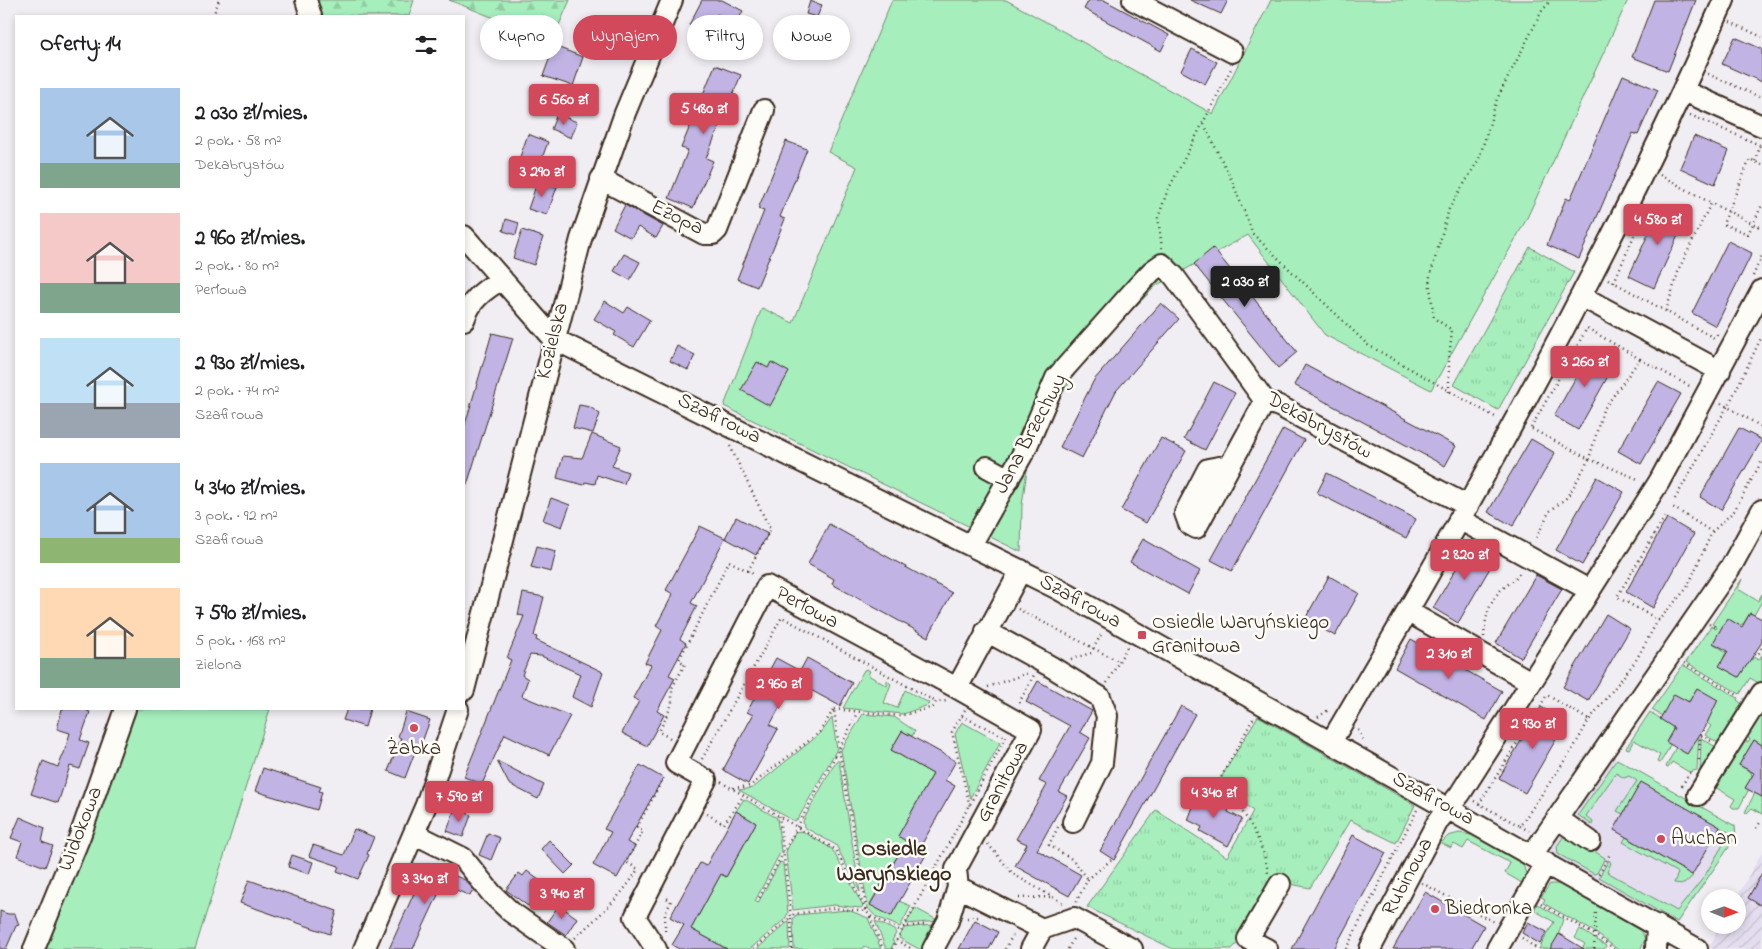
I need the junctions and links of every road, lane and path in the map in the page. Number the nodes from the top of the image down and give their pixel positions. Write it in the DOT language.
graph roads {
  1 [pos="219,0"];
  2 [pos="306,0"];
  3 [pos="672,0"];
  4 [pos="1133,0"];
  5 [pos="1551,0"];
  6 [pos="1724,0"];
  7 [pos="213,15"];
  8 [pos="311,15"];
  9 [pos="1726,20"];
  10 [pos="1762,37"];
  11 [pos="1232,52"];
  12 [pos="1704,73"];
  13 [pos="1684,91"];
  14 [pos="1762,98"];
  15 [pos="764,110"];
  16 [pos="1686,113"];
  17 [pos="1204,124"];
  18 [pos="1762,139"];
  19 [pos="1755,161"];
  20 [pos="1762,165"];
  21 [pos="601,179"];
  22 [pos="1657,184"];
  23 [pos="1649,202"];
  24 [pos="1711,202"];
  25 [pos="1762,205"];
  26 [pos="1728,211"];
  27 [pos="1753,223"];
  28 [pos="1762,228"];
  29 [pos="465,237"];
  30 [pos="1162,264"];
  31 [pos="1607,278"];
  32 [pos="502,279"];
  33 [pos="1614,282"];
  34 [pos="1762,290"];
  35 [pos="1581,296"];
  36 [pos="1666,311"];
  37 [pos="465,317"];
  38 [pos="1762,336"];
  39 [pos="1714,338"];
  40 [pos="554,339"];
  41 [pos="1640,359"];
  42 [pos="1720,371"];
  43 [pos="1688,385"];
  44 [pos="1450,392"];
  45 [pos="1265,401"];
  46 [pos="1727,406"];
  47 [pos="1502,421"];
  48 [pos="1527,426"];
  49 [pos="1762,427"];
  50 [pos="1531,428"];
  51 [pos="728,442"];
  52 [pos="1589,459"];
  53 [pos="1762,461"];
  54 [pos="1230,465"];
  55 [pos="987,467"];
  56 [pos="1009,479"];
  57 [pos="1638,479"];
  58 [pos="1675,500"];
  59 [pos="1671,506"];
  60 [pos="1762,510"];
  61 [pos="1464,513"];
  62 [pos="1666,515"];
  63 [pos="1712,532"];
  64 [pos="1535,542"];
  65 [pos="971,545"];
  66 [pos="1525,566"];
  67 [pos="1021,570"];
  68 [pos="748,571"];
  69 [pos="767,586"];
  70 [pos="1589,590"];
  71 [pos="1011,605"];
  72 [pos="1407,611"];
  73 [pos="1659,620"];
  74 [pos="1711,625"];
  75 [pos="1717,628"];
  76 [pos="986,631"];
  77 [pos="1102,634"];
  78 [pos="1127,647"];
  79 [pos="1762,648"];
  80 [pos="1094,650"];
  81 [pos="1755,654"];
  82 [pos="1484,655"];
  83 [pos="1068,661"];
  84 [pos="1118,661"];
  85 [pos="1683,662"];
  86 [pos="467,666"];
  87 [pos="465,682"];
  88 [pos="1531,682"];
  89 [pos="982,690"];
  90 [pos="1103,690"];
  91 [pos="954,694"];
  92 [pos="1758,699"];
  93 [pos="936,702"];
  94 [pos="1018,703"];
  95 [pos="1336,704"];
  96 [pos="966,708"];
  97 [pos="834,709"];
  98 [pos="126,710"];
  99 [pos="458,710"];
  100 [pos="857,713"];
  101 [pos="1257,713"];
  102 [pos="1314,714"];
  103 [pos="962,716"];
  104 [pos="1589,720"];
  105 [pos="1706,725"];
  106 [pos="661,726"];
  107 [pos="1357,727"];
  108 [pos="1008,730"];
  109 [pos="1701,736"];
  110 [pos="1006,737"];
  111 [pos="1711,741"];
  112 [pos="1331,742"];
  113 [pos="1368,743"];
  114 [pos="839,750"];
  115 [pos="700,763"];
  116 [pos="1699,765"];
  117 [pos="670,766"];
  118 [pos="715,778"];
  119 [pos="732,789"];
  120 [pos="744,795"];
  121 [pos="1698,795"];
  122 [pos="1455,802"];
  123 [pos="969,804"];
  124 [pos="1479,804"];
  125 [pos="702,812"];
  126 [pos="779,816"];
  127 [pos="1556,818"];
  128 [pos="1762,820"];
  129 [pos="1073,822"];
  130 [pos="797,825"];
  131 [pos="1411,825"];
  132 [pos="1756,828"];
  133 [pos="415,834"];
  134 [pos="1590,841"];
  135 [pos="986,842"];
  136 [pos="1049,845"];
  137 [pos="784,851"];
  138 [pos="1610,854"];
  139 [pos="1539,859"];
  140 [pos="1111,860"];
  141 [pos="1088,879"];
  142 [pos="1596,879"];
  143 [pos="1419,881"];
  144 [pos="1280,884"];
  145 [pos="958,887"];
  146 [pos="657,892"];
  147 [pos="1010,898"];
  148 [pos="757,902"];
  149 [pos="1536,902"];
  150 [pos="1596,902"];
  151 [pos="1269,903"];
  152 [pos="1074,905"];
  153 [pos="867,912"];
  154 [pos="870,916"];
  155 [pos="984,916"];
  156 [pos="791,917"];
  157 [pos="966,918"];
  158 [pos="928,924"];
  159 [pos="1656,925"];
  160 [pos="903,926"];
  161 [pos="1042,929"];
  162 [pos="901,931"];
  163 [pos="1513,932"];
  164 [pos="1076,933"];
  165 [pos="1595,935"];
  166 [pos="896,940"];
  167 [pos="1010,940"];
  168 [pos="660,943"];
  169 [pos="569,944"];
  170 [pos="34,949"];
  171 [pos="364,949"];
  172 [pos="754,949"];
  173 [pos="792,949"];
  174 [pos="883,949"];
  175 [pos="892,949"];
  176 [pos="912,949"];
  177 [pos="933,949"];
  178 [pos="1006,949"];
  179 [pos="1031,949"];
  180 [pos="1068,949"];
  181 [pos="1132,949"];
  182 [pos="1267,949"];
  183 [pos="1346,949"];
  184 [pos="1370,949"];
  185 [pos="1497,949"];
  186 [pos="1537,949"];
  187 [pos="1594,949"];
  188 [pos="1614,949"];
  189 [pos="1656,949"];
  190 [pos="1697,949"];
  1 -- 7 [label="path"];
  2 -- 8 [label="street"];
  3 -- 21 [label="street, Kozielska"];
  4 -- 11 [label="street"];
  5 -- 44 [label="path"];
  6 -- 13 [label="street"];
  9 -- 10 [label="path"];
  11 -- 17 [label="path"];
  12 -- 14 [label="path"];
  13 -- 18 [label="street"];
  13 -- 35 [label="street"];
  15 -- 21 [label="street, Ezopa"];
  16 -- 18 [label="path"];
  17 -- 30 [label="path"];
  17 -- 44 [label="path"];
  18 -- 19 [label="path"];
  19 -- 20 [label="path"];
  19 -- 26 [label="path"];
  21 -- 40 [label="street, Kozielska"];
  22 -- 24 [label="path"];
  23 -- 33 [label="path"];
  24 -- 26 [label="path"];
  24 -- 36 [label="path"];
  25 -- 27 [label="path"];
  26 -- 27 [label="path"];
  26 -- 27 [label="path"];
  27 -- 28 [label="path"];
  29 -- 32 [label="street"];
  30 -- 45 [label="street, Dekabrystów"];
  30 -- 56 [label="street, Jana Brzechwy"];
  31 -- 33 [label="path"];
  32 -- 37 [label="street"];
  32 -- 40 [label="street"];
  33 -- 36 [label="path"];
  34 -- 42 [label="street, Rubinowa"];
  35 -- 42 [label="street"];
  35 -- 61 [label="street"];
  36 -- 39 [label="path"];
  38 -- 46 [label="path"];
  40 -- 65 [label="street, Szafirowa"];
  40 -- 86 [label="street, Kozielska"];
  41 -- 43 [label="path"];
  41 -- 50 [label="path"];
  41 -- 52 [label="path"];
  42 -- 70 [label="street, Rubinowa"];
  44 -- 47 [label="path"];
  45 -- 54 [label="street"];
  45 -- 61 [label="street, Dekabrystów"];
  46 -- 49 [label="path"];
  46 -- 58 [label="path"];
  48 -- 50 [label="path"];
  50 -- 52 [label="path"];
  51 -- 68 [label="path"];
  52 -- 57 [label="path"];
  52 -- 64 [label="path"];
  53 -- 63 [label="path"];
  55 -- 56 [label="street"];
  56 -- 65 [label="street, Jana Brzechwy"];
  59 -- 63 [label="path"];
  60 -- 127 [label="street"];
  61 -- 70 [label="street, Dekabrystów"];
  61 -- 72 [label="street"];
  62 -- 73 [label="path"];
  63 -- 73 [label="path"];
  65 -- 67 [label="street, Szafirowa"];
  66 -- 82 [label="path"];
  67 -- 76 [label="street"];
  67 -- 112 [label="street, Szafirowa"];
  68 -- 69 [label="path"];
  68 -- 106 [label="path"];
  69 -- 91 [label="street, Perłowa"];
  69 -- 168 [label="street, Perłowa"];
  70 -- 88 [label="street, Rubinowa"];
  71 -- 80 [label="path"];
  72 -- 82 [label="street"];
  72 -- 112 [label="street"];
  73 -- 104 [label="path"];
  74 -- 75 [label="path"];
  76 -- 91 [label="street"];
  76 -- 129 [label="street"];
  77 -- 80 [label="path"];
  78 -- 84 [label="path"];
  79 -- 81 [label="path"];
  80 -- 83 [label="path"];
  80 -- 84 [label="path"];
  82 -- 88 [label="street"];
  84 -- 90 [label="path"];
  85 -- 92 [label="path"];
  86 -- 87 [label="street, Kozielska"];
  88 -- 122 [label="street, Rubinowa"];
  89 -- 94 [label="path"];
  91 -- 93 [label="path"];
  91 -- 145 [label="street, Granitowa"];
  92 -- 121 [label="street"];
  93 -- 100 [label="path"];
  93 -- 115 [label="path"];
  95 -- 102 [label="path"];
  96 -- 103 [label="path"];
  97 -- 100 [label="path"];
  97 -- 114 [label="path"];
  97 -- 119 [label="path"];
  98 -- 170 [label="street, Widokowa"];
  99 -- 133 [label="street"];
  100 -- 114 [label="path"];
  101 -- 151 [label="path"];
  103 -- 110 [label="path"];
  103 -- 123 [label="path"];
  104 -- 124 [label="path"];
  104 -- 124 [label="path"];
  105 -- 109 [label="path"];
  107 -- 113 [label="path"];
  108 -- 110 [label="path"];
  109 -- 111 [label="path"];
  109 -- 116 [label="path"];
  110 -- 123 [label="path"];
  112 -- 122 [label="street, Szafirowa"];
  114 -- 130 [label="path"];
  114 -- 153 [label="path"];
  117 -- 169 [label="path"];
  118 -- 119 [label="path"];
  119 -- 120 [label="path"];
  120 -- 125 [label="path"];
  120 -- 126 [label="path"];
  122 -- 124 [label="path"];
  122 -- 139 [label="street, Szafirowa"];
  122 -- 184 [label="street, Rubinowa"];
  123 -- 160 [label="path"];
  126 -- 130 [label="path"];
  126 -- 137 [label="path"];
  127 -- 134 [label="street"];
  127 -- 139 [label="street"];
  128 -- 132 [label="path"];
  130 -- 137 [label="path"];
  130 -- 153 [label="path"];
  131 -- 183 [label="path"];
  133 -- 169 [label="street"];
  133 -- 171 [label="street"];
  135 -- 147 [label="path"];
  136 -- 141 [label="path"];
  137 -- 148 [label="path"];
  137 -- 156 [label="path"];
  138 -- 142 [label="path"];
  139 -- 159 [label="street, Szafirowa"];
  139 -- 163 [label="street"];
  140 -- 141 [label="path"];
  141 -- 152 [label="path"];
  143 -- 163 [label="path"];
  144 -- 151 [label="street"];
  145 -- 161 [label="street"];
  145 -- 177 [label="street, Granitowa"];
  146 -- 168 [label="path"];
  149 -- 165 [label="path"];
  150 -- 165 [label="path"];
  151 -- 182 [label="street"];
  153 -- 154 [label="path"];
  153 -- 156 [label="path"];
  154 -- 162 [label="path"];
  154 -- 174 [label="path"];
  155 -- 157 [label="path"];
  156 -- 172 [label="path"];
  156 -- 173 [label="path"];
  158 -- 160 [label="path"];
  159 -- 189 [label="street"];
  159 -- 190 [label="street, Szafirowa"];
  160 -- 162 [label="path"];
  161 -- 179 [label="street"];
  161 -- 181 [label="street"];
  162 -- 166 [label="path"];
  163 -- 185 [label="street"];
  163 -- 186 [label="path"];
  164 -- 180 [label="path"];
  165 -- 187 [label="path"];
  165 -- 188 [label="path"];
  166 -- 175 [label="path"];
  166 -- 176 [label="path"];
  167 -- 178 [label="path"];
}
